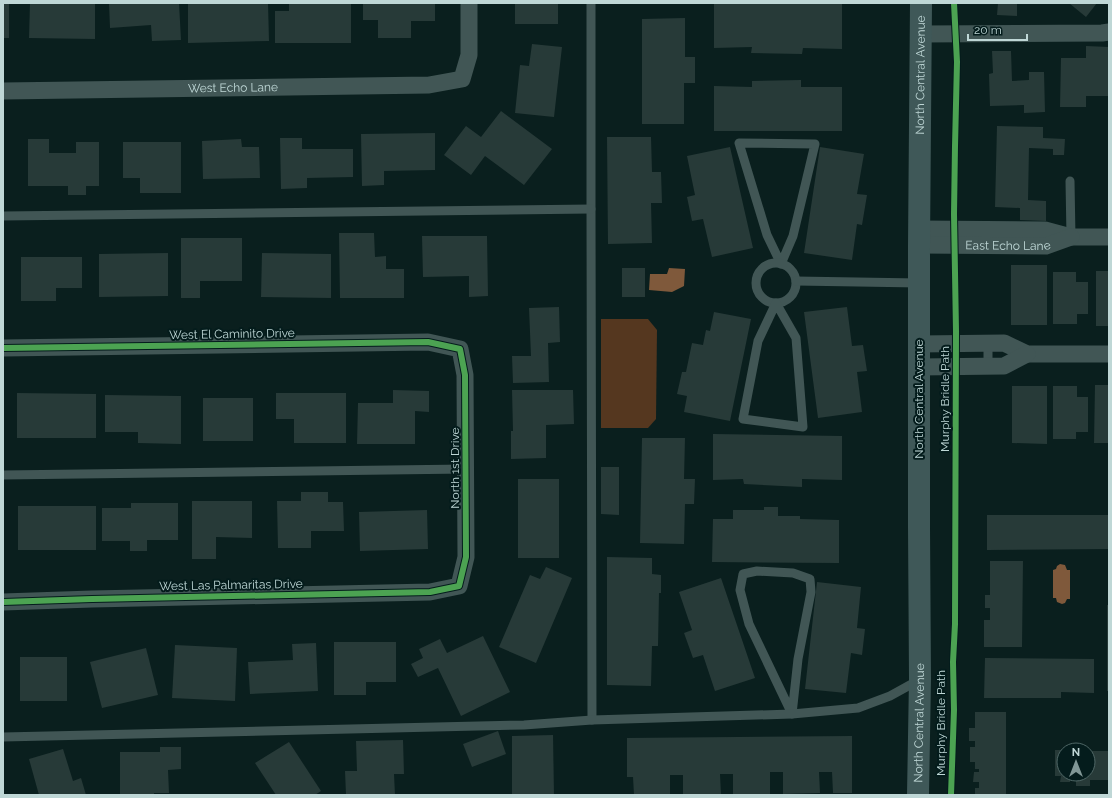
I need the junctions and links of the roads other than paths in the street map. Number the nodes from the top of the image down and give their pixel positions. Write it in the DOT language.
graph roads {
  1 [pos="469,3"];
  2 [pos="591,3"];
  3 [pos="921,3"];
  4 [pos="1109,32"];
  5 [pos="920,34"];
  6 [pos="3,92"];
  7 [pos="1070,180"];
  8 [pos="591,209"];
  9 [pos="3,216"];
  10 [pos="919,237"];
  11 [pos="1071,237"];
  12 [pos="1109,237"];
  13 [pos="781,264"];
  14 [pos="796,281"];
  15 [pos="919,282"];
  16 [pos="776,303"];
  17 [pos="988,343"];
  18 [pos="919,344"];
  19 [pos="3,348"];
  20 [pos="460,349"];
  21 [pos="1027,354"];
  22 [pos="1109,354"];
  23 [pos="919,366"];
  24 [pos="988,366"];
  25 [pos="466,469"];
  26 [pos="3,475"];
  27 [pos="459,586"];
  28 [pos="3,602"];
  29 [pos="920,679"];
  30 [pos="792,714"];
  31 [pos="592,720"];
  32 [pos="3,737"];
  33 [pos="918,795"];
  1 -- 6 [label="street, West Echo Lane"];
  2 -- 8 [label="lane"];
  3 -- 5 [label="main road, North Central Avenue"];
  4 -- 5 [label="street"];
  5 -- 10 [label="main road, North Central Avenue"];
  7 -- 11 [label="lane"];
  8 -- 9 [label="lane"];
  8 -- 31 [label="lane"];
  10 -- 11 [label="street, East Echo Lane"];
  10 -- 15 [label="main road, North Central Avenue"];
  11 -- 12 [label="street, East Echo Lane"];
  13 -- 13 [label="lane"];
  13 -- 14 [label="lane"];
  13 -- 16 [label="lane"];
  14 -- 15 [label="lane"];
  14 -- 16 [label="lane"];
  15 -- 18 [label="main road, North Central Avenue"];
  16 -- 16 [label="lane"];
  17 -- 18 [label="street"];
  17 -- 21 [label="street"];
  17 -- 24 [label="lane"];
  18 -- 23 [label="main road, North Central Avenue"];
  19 -- 20 [label="street, West El Caminito Drive"];
  20 -- 25 [label="street, North 1st Drive"];
  21 -- 22 [label="street"];
  21 -- 24 [label="street"];
  23 -- 24 [label="street"];
  23 -- 29 [label="main road, North Central Avenue"];
  25 -- 26 [label="lane"];
  25 -- 27 [label="street, North 1st Drive"];
  27 -- 28 [label="street, West Las Palmaritas Drive"];
  29 -- 30 [label="lane"];
  29 -- 33 [label="main road, North Central Avenue"];
  30 -- 30 [label="lane"];
  30 -- 31 [label="lane"];
  31 -- 32 [label="lane"];
}
